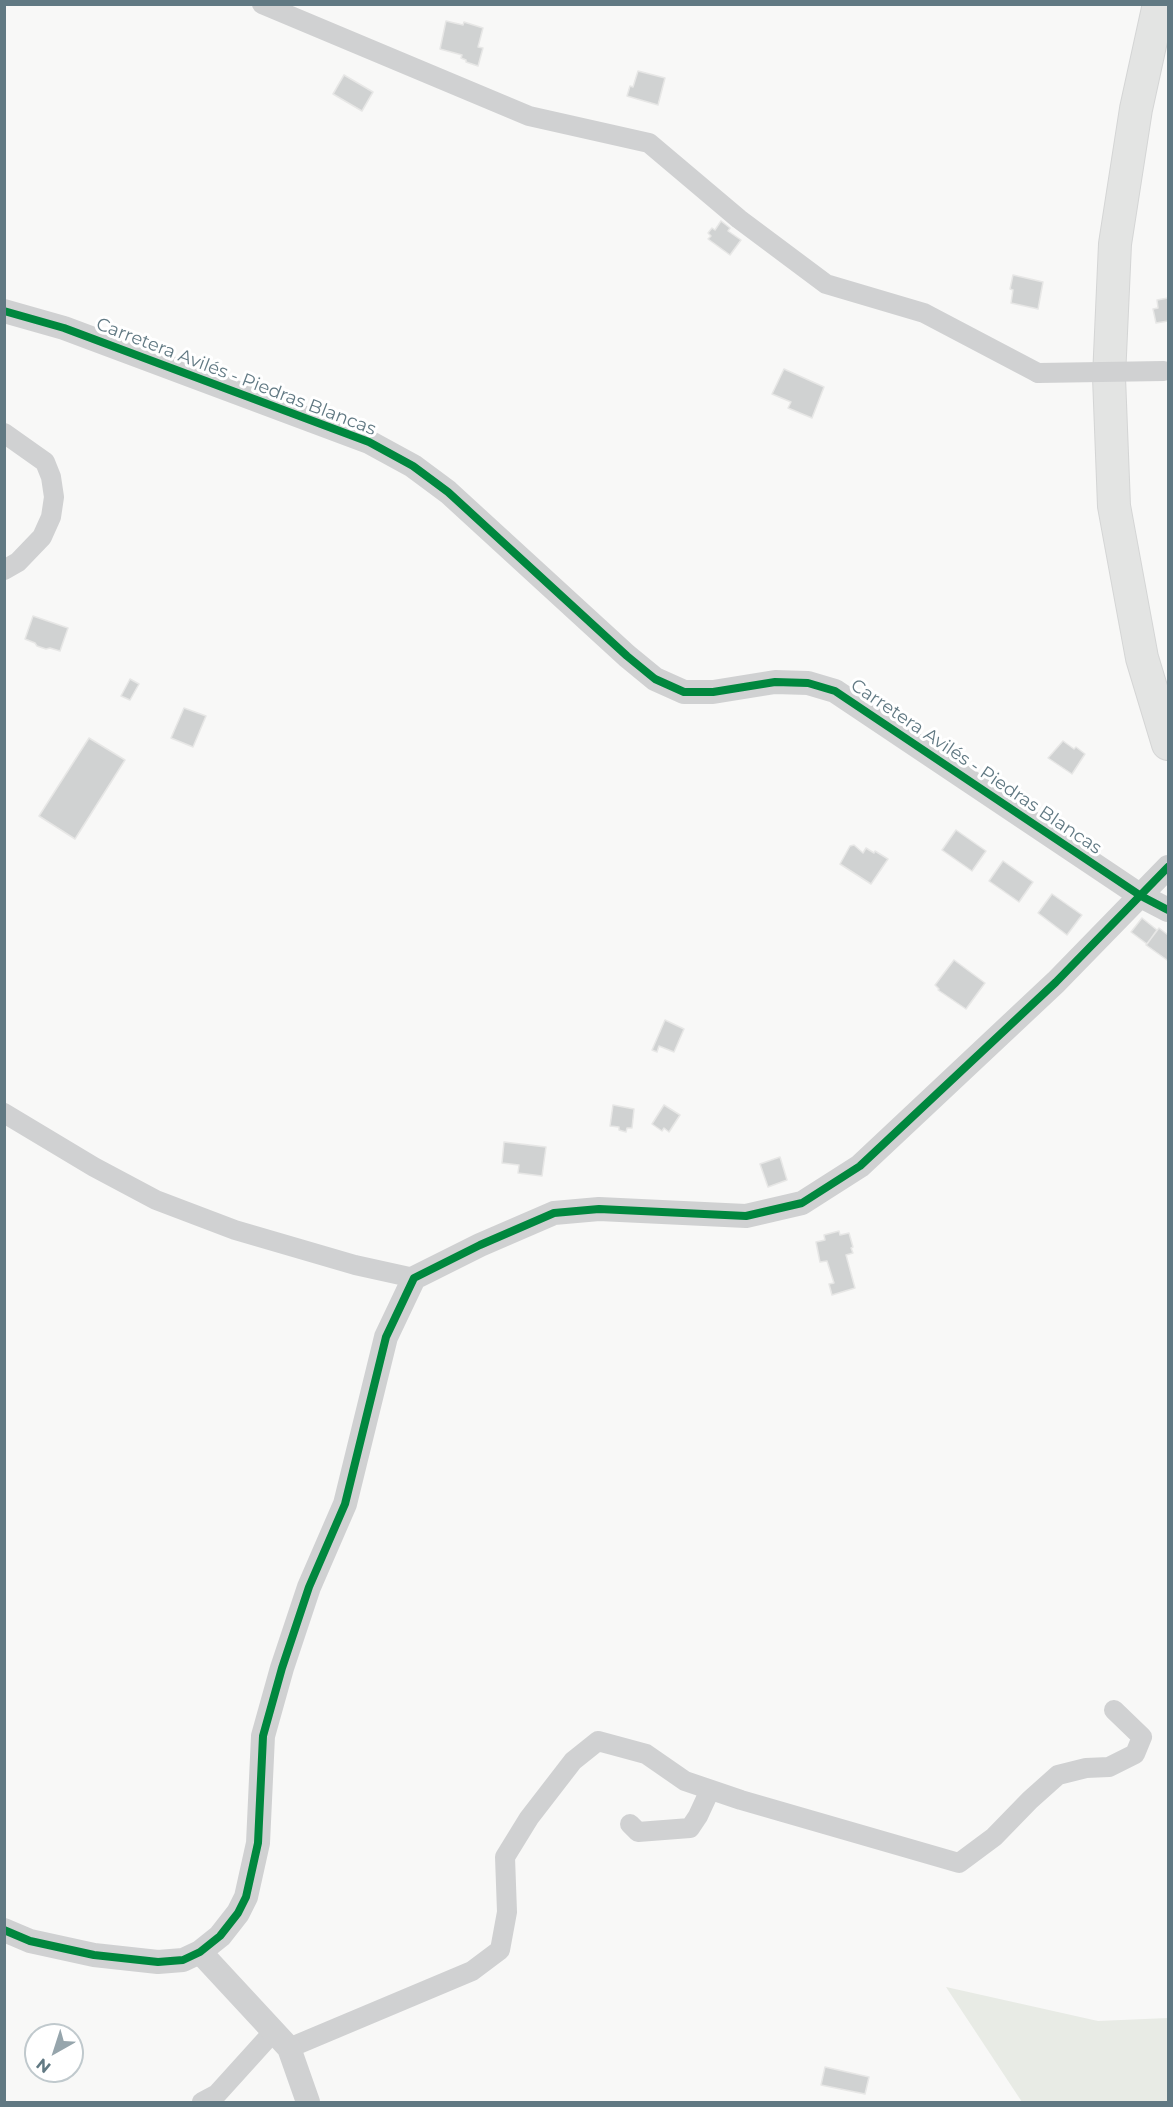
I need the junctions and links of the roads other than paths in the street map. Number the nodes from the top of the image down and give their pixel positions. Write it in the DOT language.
graph roads {
  1 [pos="262,4"];
  2 [pos="1159,4"];
  3 [pos="4,311"];
  4 [pos="1166,371"];
  5 [pos="4,434"];
  6 [pos="4,570"];
  7 [pos="1168,744"];
  8 [pos="1164,872"];
  9 [pos="1141,896"];
  10 [pos="1168,910"];
  11 [pos="4,1113"];
  12 [pos="414,1278"];
  13 [pos="1114,1710"];
  14 [pos="710,1790"];
  15 [pos="630,1824"];
  16 [pos="4,1930"];
  17 [pos="201,1952"];
  18 [pos="281,2040"];
  19 [pos="202,2103"];
  20 [pos="308,2103"];
  1 -- 4 [label="street, bridge"];
  2 -- 7 [label="highway"];
  3 -- 9 [label="street, Carretera Avilés - Piedras Blancas"];
  5 -- 6 [label="street"];
  8 -- 9 [label="street"];
  9 -- 10 [label="street, Carretera Avilés - Piedras Blancas"];
  9 -- 12 [label="street"];
  11 -- 12 [label="street"];
  12 -- 17 [label="street"];
  13 -- 14 [label="street"];
  14 -- 15 [label="street"];
  14 -- 18 [label="street"];
  16 -- 17 [label="street"];
  17 -- 18 [label="street"];
  18 -- 19 [label="street"];
  18 -- 20 [label="street"];
}
